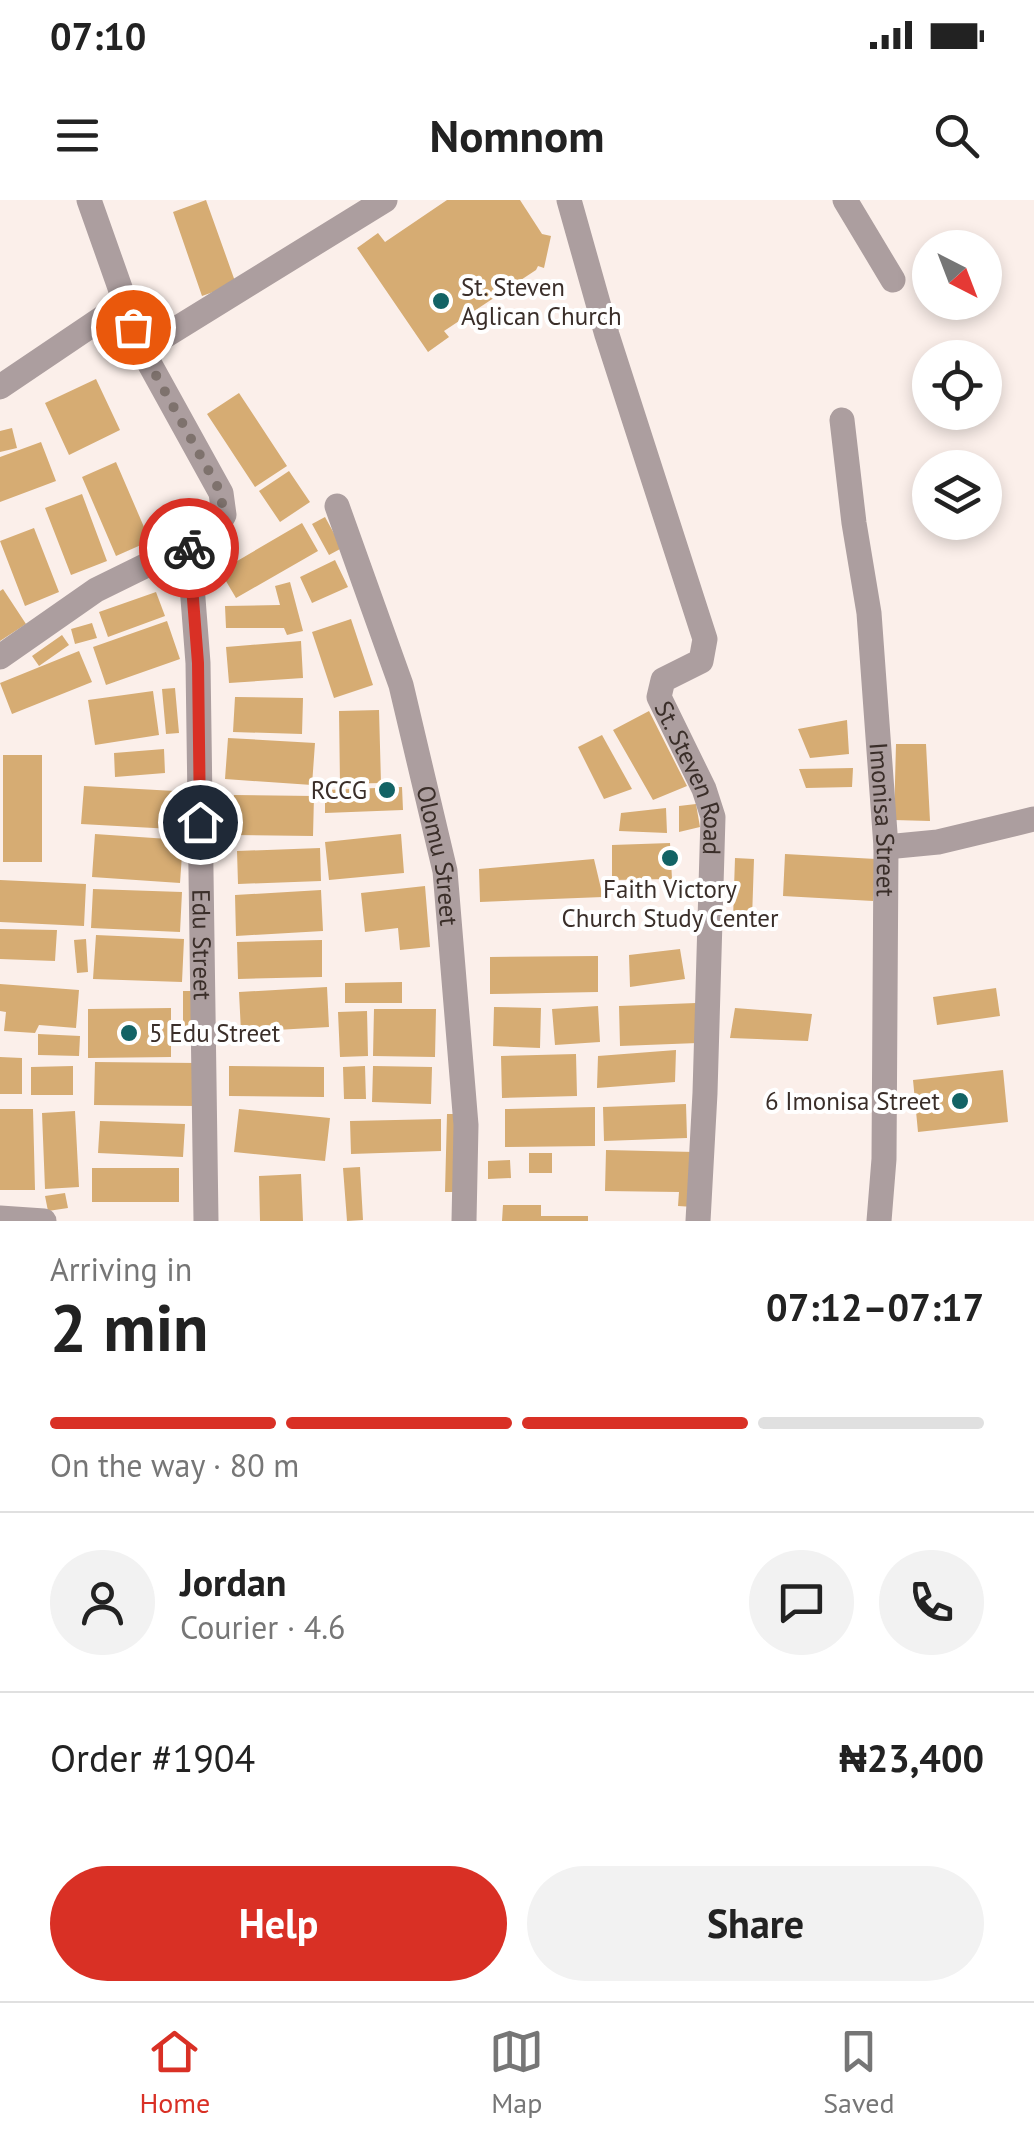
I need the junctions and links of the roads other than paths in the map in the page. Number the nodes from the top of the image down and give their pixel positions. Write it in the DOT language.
graph roads {
  1 [pos="89,200"];
  2 [pos="385,200"];
  3 [pos="569,200"];
  4 [pos="844,200"];
  5 [pos="893,280"];
  6 [pos="123,304"];
  7 [pos="142,350"];
  8 [pos="0,387"];
  9 [pos="842,420"];
  10 [pos="337,506"];
  11 [pos="188,547"];
  12 [pos="0,657"];
  13 [pos="1034,818"];
  14 [pos="886,847"];
  15 [pos="0,1218"];
  16 [pos="44,1221"];
  17 [pos="206,1221"];
  18 [pos="464,1221"];
  19 [pos="698,1221"];
  20 [pos="879,1221"];
  1 -- 6 [label="street"];
  2 -- 7 [label="street"];
  3 -- 19 [label="street, St. Steven Road"];
  4 -- 5 [label="street"];
  6 -- 7 [label="street"];
  6 -- 8 [label="street"];
  7 -- 11 [label="street"];
  9 -- 14 [label="street, Imonisa Street"];
  10 -- 18 [label="street, Olomu Street"];
  11 -- 12 [label="street"];
  11 -- 17 [label="street, Edu Street"];
  13 -- 14 [label="street"];
  14 -- 20 [label="street, Imonisa Street"];
  15 -- 16 [label="street"];
}
